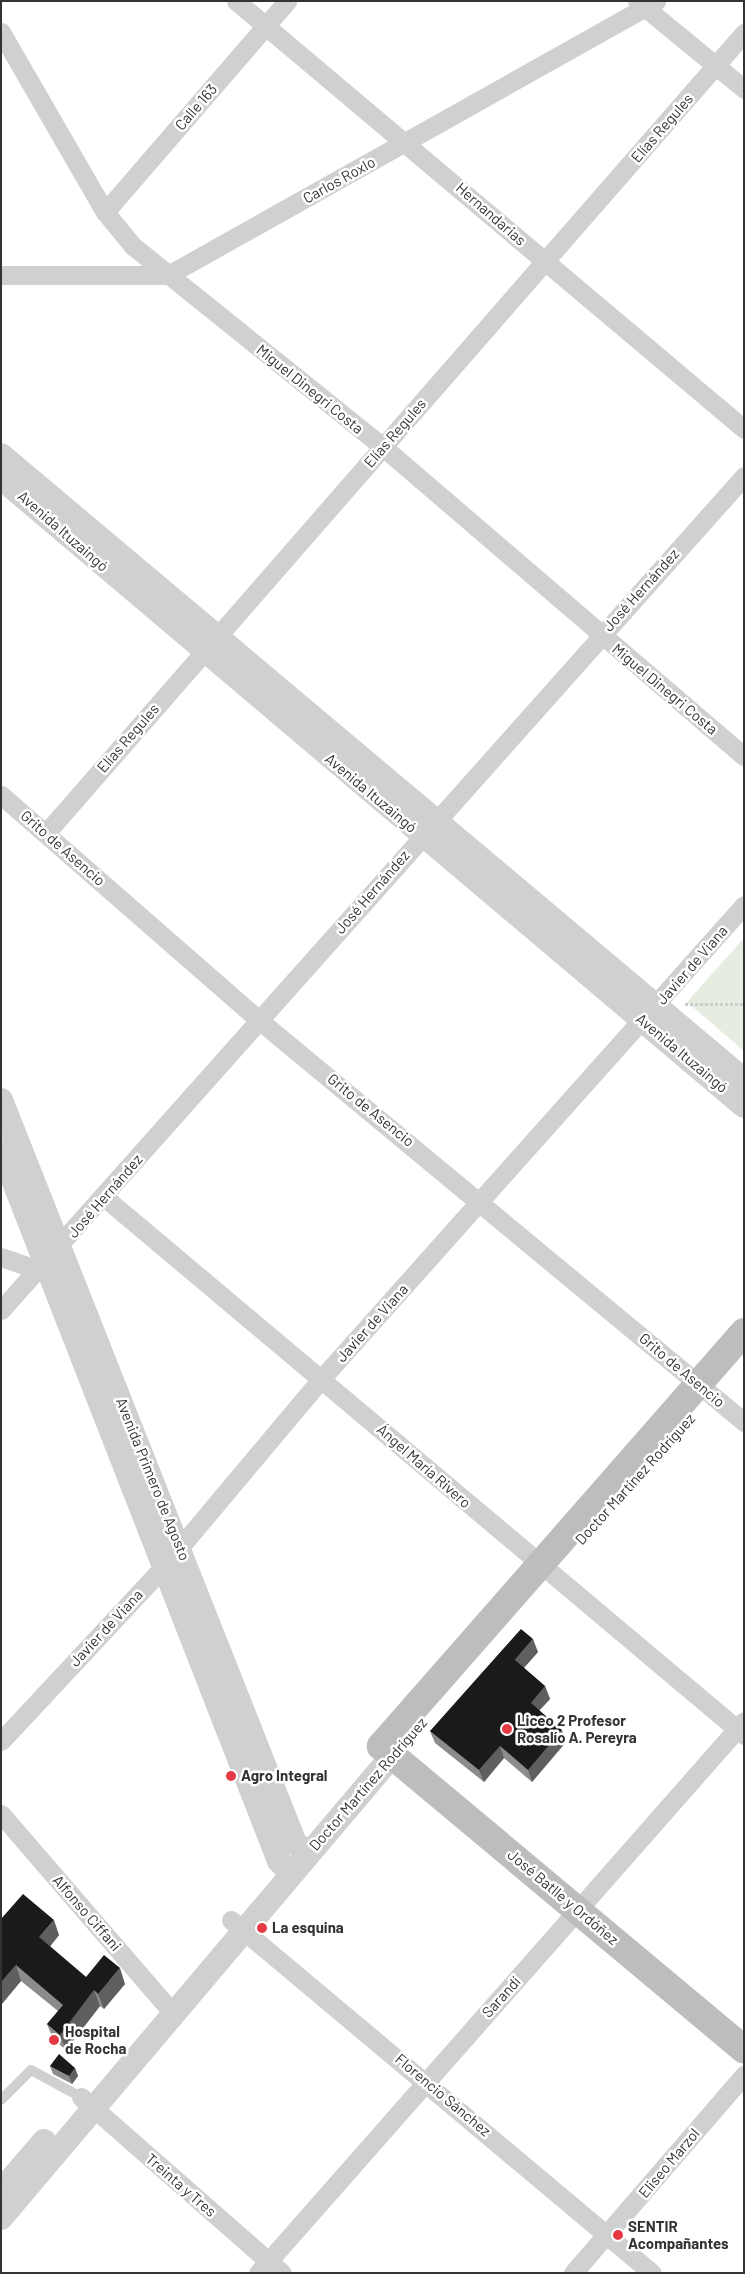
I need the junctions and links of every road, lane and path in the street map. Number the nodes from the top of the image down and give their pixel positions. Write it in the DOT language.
graph roads {
  1 [pos="236,1"];
  2 [pos="287,1"];
  3 [pos="646,3"];
  4 [pos="266,26"];
  5 [pos="1,32"];
  6 [pos="744,33"];
  7 [pos="717,65"];
  8 [pos="744,89"];
  9 [pos="407,142"];
  10 [pos="105,212"];
  11 [pos="545,261"];
  12 [pos="1,275"];
  13 [pos="168,275"];
  14 [pos="744,429"];
  15 [pos="383,447"];
  16 [pos="1,455"];
  17 [pos="744,476"];
  18 [pos="1,478"];
  19 [pos="601,635"];
  20 [pos="210,643"];
  21 [pos="744,756"];
  22 [pos="1,795"];
  23 [pos="428,828"];
  24 [pos="46,833"];
  25 [pos="744,905"];
  26 [pos="744,1004"];
  27 [pos="650,1012"];
  28 [pos="260,1020"];
  29 [pos="744,1080"];
  30 [pos="1,1100"];
  31 [pos="744,1106"];
  32 [pos="1,1149"];
  33 [pos="104,1197"];
  34 [pos="482,1200"];
  35 [pos="1,1257"];
  36 [pos="48,1260"];
  37 [pos="1,1310"];
  38 [pos="744,1332"];
  39 [pos="744,1357"];
  40 [pos="322,1378"];
  41 [pos="705,1389"];
  42 [pos="744,1422"];
  43 [pos="180,1547"];
  44 [pos="165,1565"];
  45 [pos="544,1570"];
  46 [pos="741,1728"];
  47 [pos="1,1741"];
  48 [pos="386,1751"];
  49 [pos="1,1814"];
  50 [pos="301,1848"];
  51 [pos="285,1867"];
  52 [pos="578,1910"];
  53 [pos="236,1925"];
  54 [pos="167,2007"];
  55 [pos="744,2049"];
  56 [pos="744,2075"];
  57 [pos="427,2080"];
  58 [pos="3,2095"];
  59 [pos="87,2102"];
  60 [pos="1,2191"];
  61 [pos="1,2218"];
  62 [pos="607,2235"];
  63 [pos="269,2269"];
  64 [pos="573,2273"];
  65 [pos="652,2273"];
  1 -- 4 [label="street, Hernandarias"];
  2 -- 4 [label="street, Calle 163"];
  3 -- 7 [label="street"];
  3 -- 9 [label="street, Carlos Roxlo"];
  4 -- 9 [label="street, Hernandarias"];
  4 -- 10 [label="street, Calle 163"];
  5 -- 10 [label="street, Miguel Dinegri Costa"];
  6 -- 7 [label="street, Elías Regules"];
  7 -- 8 [label="street"];
  7 -- 11 [label="street, Elías Regules"];
  9 -- 11 [label="street, Hernandarias"];
  9 -- 13 [label="street, Carlos Roxlo"];
  10 -- 13 [label="street, Miguel Dinegri Costa"];
  11 -- 14 [label="street, Hernandarias"];
  11 -- 15 [label="street, Elías Regules"];
  12 -- 13 [label="street, Carlos Roxlo"];
  13 -- 15 [label="street, Miguel Dinegri Costa"];
  15 -- 19 [label="street, Miguel Dinegri Costa"];
  15 -- 20 [label="street, Elías Regules"];
  16 -- 20 [label="street, Avenida Ituzaingó"];
  17 -- 19 [label="street, José Hernández"];
  18 -- 20 [label="street, Avenida Ituzaingó"];
  19 -- 21 [label="street, Miguel Dinegri Costa"];
  19 -- 23 [label="street, José Hernández"];
  20 -- 23 [label="street, Avenida Ituzaingó"];
  20 -- 24 [label="street, Elías Regules"];
  22 -- 24 [label="street, Grito de Asencio"];
  23 -- 27 [label="street, Avenida Ituzaingó"];
  23 -- 28 [label="street, José Hernández"];
  24 -- 28 [label="street, Grito de Asencio"];
  25 -- 27 [label="street, Javier de Viana"];
  26 -- 27 [label="path"];
  27 -- 29 [label="street, Avenida Ituzaingó"];
  27 -- 31 [label="street, Avenida Ituzaingó"];
  27 -- 34 [label="street, Javier de Viana"];
  28 -- 33 [label="street, José Hernández"];
  28 -- 34 [label="street, Grito de Asencio"];
  30 -- 36 [label="street, Avenida Primero de Agosto"];
  32 -- 36 [label="street, Avenida Primero de Agosto"];
  33 -- 36 [label="street, José Hernández"];
  33 -- 40 [label="street, Ángel María Rivero"];
  34 -- 40 [label="street, Javier de Viana"];
  34 -- 41 [label="street, Grito de Asencio"];
  35 -- 36 [label="street"];
  36 -- 37 [label="street, José Hernández"];
  36 -- 43 [label="street, Avenida Primero de Agosto"];
  36 -- 44 [label="street, Avenida Primero de Agosto"];
  38 -- 41 [label="main road, Doctor Martínez Rodríguez"];
  39 -- 41 [label="main road, Doctor Martínez Rodríguez"];
  40 -- 43 [label="street, Javier de Viana"];
  40 -- 45 [label="street, Ángel María Rivero"];
  41 -- 42 [label="street, Grito de Asencio"];
  41 -- 45 [label="main road, Doctor Martínez Rodríguez"];
  43 -- 44 [label="street, Javier de Viana"];
  43 -- 50 [label="street, Avenida Primero de Agosto"];
  44 -- 47 [label="street, Javier de Viana"];
  44 -- 51 [label="street, Avenida Primero de Agosto"];
  45 -- 46 [label="street, Ángel María Rivero"];
  45 -- 48 [label="main road, Doctor Martínez Rodríguez"];
  46 -- 52 [label="street, Sarandí"];
  48 -- 50 [label="street, Doctor Martínez Rodríguez"];
  48 -- 52 [label="main road, José Batlle y Ordóñez"];
  49 -- 54 [label="street, Alfonso Ciffani"];
  50 -- 51 [label="street, Doctor Martínez Rodríguez"];
  51 -- 53 [label="street, Doctor Martínez Rodríguez"];
  52 -- 55 [label="main road, José Batlle y Ordóñez"];
  52 -- 57 [label="street, Sarandí"];
  53 -- 54 [label="street, Doctor Martínez Rodríguez"];
  53 -- 57 [label="street, Florencio Sánchez"];
  54 -- 59 [label="street, Doctor Martínez Rodríguez"];
  56 -- 62 [label="street, Eliseo Marzol"];
  57 -- 62 [label="street, Florencio Sánchez"];
  57 -- 63 [label="street, Sarandí"];
  58 -- 59 [label="lane"];
  59 -- 60 [label="street, Doctor Martínez Rodríguez"];
  59 -- 61 [label="street, Doctor Martínez Rodríguez"];
  59 -- 63 [label="street, Treinta y Tres"];
  62 -- 64 [label="street, Eliseo Marzol"];
  62 -- 65 [label="street, Florencio Sánchez"];
}
